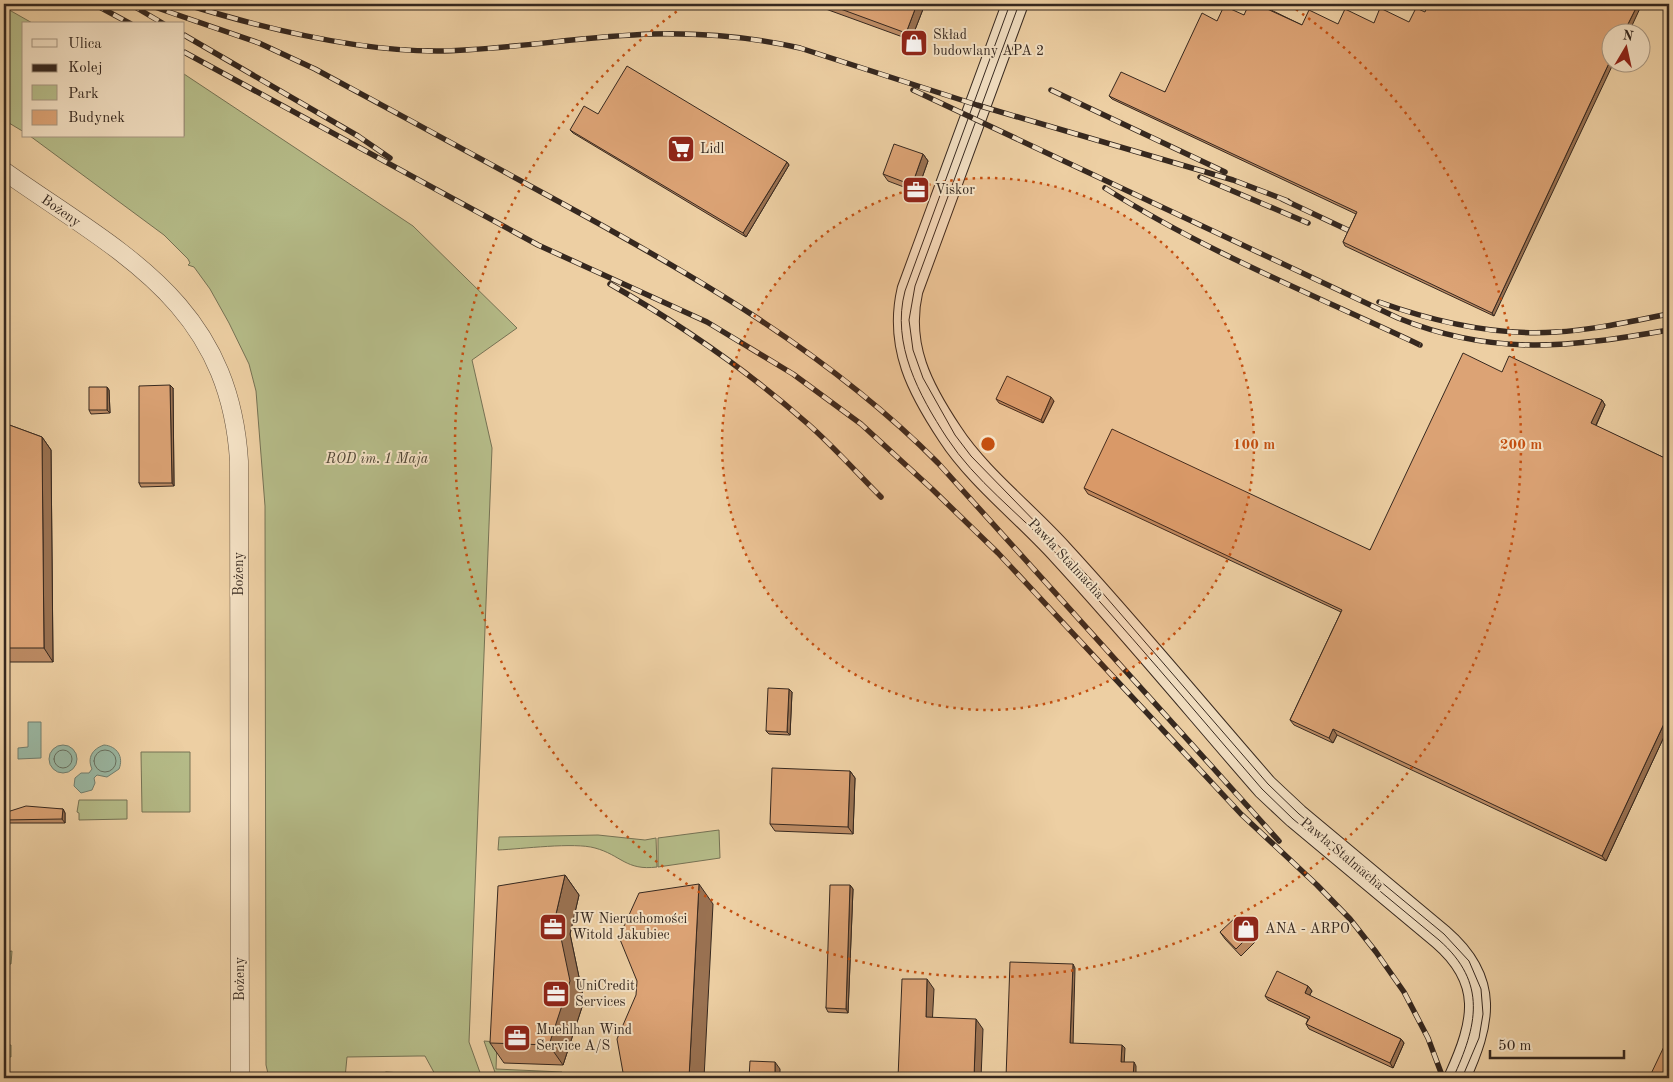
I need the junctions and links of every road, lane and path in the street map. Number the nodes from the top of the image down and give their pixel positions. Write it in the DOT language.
graph roads {
  1 [pos="1015,4"];
  2 [pos="4,171"];
  3 [pos="240,1078"];
  4 [pos="1457,1078"];
  1 -- 4 [label="street, Pawła Stalmacha"];
  2 -- 3 [label="street, Bożeny"];
}
